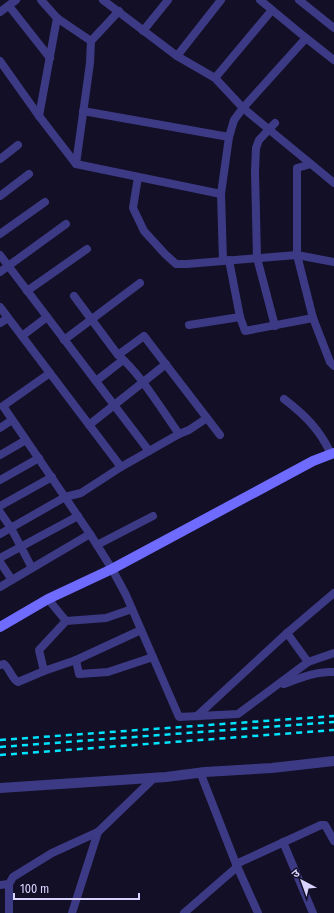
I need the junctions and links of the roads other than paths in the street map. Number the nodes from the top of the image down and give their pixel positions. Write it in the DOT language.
graph roads {
  1 [pos="16,0"];
  2 [pos="168,0"];
  3 [pos="221,0"];
  4 [pos="260,0"];
  5 [pos="299,0"];
  6 [pos="44,1"];
  7 [pos="108,1"];
  8 [pos="9,6"];
  9 [pos="272,10"];
  10 [pos="119,11"];
  11 [pos="0,12"];
  12 [pos="57,18"];
  13 [pos="334,28"];
  14 [pos="143,31"];
  15 [pos="306,38"];
  16 [pos="91,41"];
  17 [pos="177,56"];
  18 [pos="50,58"];
  19 [pos="334,60"];
  20 [pos="0,61"];
  21 [pos="215,78"];
  22 [pos="243,108"];
  23 [pos="83,111"];
  24 [pos="38,116"];
  25 [pos="275,123"];
  26 [pos="268,130"];
  27 [pos="229,137"];
  28 [pos="18,145"];
  29 [pos="0,157"];
  30 [pos="76,164"];
  31 [pos="311,164"];
  32 [pos="29,174"];
  33 [pos="138,177"];
  34 [pos="334,183"];
  35 [pos="221,194"];
  36 [pos="0,196"];
  37 [pos="45,202"];
  38 [pos="66,224"];
  39 [pos="0,234"];
  40 [pos="88,249"];
  41 [pos="0,255"];
  42 [pos="297,255"];
  43 [pos="258,258"];
  44 [pos="226,261"];
  45 [pos="334,262"];
  46 [pos="8,266"];
  47 [pos="0,272"];
  48 [pos="140,283"];
  49 [pos="27,291"];
  50 [pos="74,296"];
  51 [pos="0,307"];
  52 [pos="47,317"];
  53 [pos="240,317"];
  54 [pos="8,318"];
  55 [pos="313,318"];
  56 [pos="91,320"];
  57 [pos="0,323"];
  58 [pos="189,325"];
  59 [pos="275,326"];
  60 [pos="22,336"];
  61 [pos="64,340"];
  62 [pos="120,357"];
  63 [pos="166,364"];
  64 [pos="334,366"];
  65 [pos="50,373"];
  66 [pos="96,381"];
  67 [pos="142,382"];
  68 [pos="284,399"];
  69 [pos="1,405"];
  70 [pos="114,405"];
  71 [pos="207,418"];
  72 [pos="12,420"];
  73 [pos="89,425"];
  74 [pos="0,428"];
  75 [pos="179,434"];
  76 [pos="220,435"];
  77 [pos="26,440"];
  78 [pos="149,451"];
  79 [pos="332,453"];
  80 [pos="0,455"];
  81 [pos="39,458"];
  82 [pos="121,467"];
  83 [pos="52,477"];
  84 [pos="0,480"];
  85 [pos="65,497"];
  86 [pos="0,506"];
  87 [pos="0,512"];
  88 [pos="78,516"];
  89 [pos="152,516"];
  90 [pos="10,528"];
  91 [pos="0,534"];
  92 [pos="90,534"];
  93 [pos="97,545"];
  94 [pos="21,547"];
  95 [pos="0,558"];
  96 [pos="0,562"];
  97 [pos="32,568"];
  98 [pos="112,569"];
  99 [pos="12,580"];
  100 [pos="0,587"];
  101 [pos="334,593"];
  102 [pos="48,599"];
  103 [pos="132,609"];
  104 [pos="66,621"];
  105 [pos="0,627"];
  106 [pos="141,630"];
  107 [pos="287,633"];
  108 [pos="334,653"];
  109 [pos="153,657"];
  110 [pos="76,660"];
  111 [pos="308,662"];
  112 [pos="0,665"];
  113 [pos="44,671"];
  114 [pos="334,672"];
  115 [pos="278,686"];
  116 [pos="197,716"];
  117 [pos="334,761"];
  118 [pos="200,772"];
  119 [pos="155,777"];
  120 [pos="0,788"];
  121 [pos="98,832"];
  122 [pos="334,841"];
  123 [pos="283,842"];
  124 [pos="237,866"];
  125 [pos="4,885"];
  126 [pos="9,913"];
  127 [pos="72,913"];
  128 [pos="184,913"];
  129 [pos="258,913"];
  130 [pos="312,913"];
  1 -- 8 [label="street"];
  2 -- 14 [label="street"];
  3 -- 17 [label="street"];
  4 -- 9 [label="street"];
  5 -- 13 [label="street"];
  6 -- 12 [label="street"];
  7 -- 10 [label="street"];
  8 -- 11 [label="street"];
  8 -- 18 [label="street"];
  9 -- 15 [label="street"];
  9 -- 21 [label="street"];
  10 -- 14 [label="street"];
  10 -- 16 [label="street"];
  12 -- 16 [label="street"];
  12 -- 18 [label="street"];
  14 -- 17 [label="street"];
  15 -- 19 [label="street"];
  15 -- 22 [label="street"];
  16 -- 23 [label="street"];
  17 -- 21 [label="street"];
  18 -- 24 [label="street"];
  20 -- 24 [label="street"];
  21 -- 22 [label="street"];
  22 -- 26 [label="street"];
  22 -- 27 [label="street"];
  23 -- 27 [label="street"];
  23 -- 30 [label="street"];
  24 -- 30 [label="street"];
  25 -- 26 [label="street"];
  26 -- 31 [label="street"];
  26 -- 43 [label="street"];
  27 -- 35 [label="street"];
  28 -- 29 [label="street"];
  30 -- 33 [label="street"];
  31 -- 34 [label="street"];
  31 -- 42 [label="street"];
  32 -- 36 [label="street"];
  33 -- 35 [label="street"];
  33 -- 44 [label="street"];
  35 -- 44 [label="street"];
  37 -- 39 [label="street"];
  38 -- 46 [label="street"];
  40 -- 49 [label="street"];
  41 -- 46 [label="street"];
  42 -- 43 [label="street"];
  42 -- 45 [label="street"];
  42 -- 55 [label="street"];
  43 -- 44 [label="street"];
  43 -- 59 [label="street"];
  44 -- 53 [label="street"];
  46 -- 47 [label="street"];
  46 -- 49 [label="street"];
  48 -- 56 [label="street"];
  49 -- 52 [label="street"];
  50 -- 56 [label="street"];
  51 -- 54 [label="street"];
  52 -- 60 [label="street"];
  52 -- 61 [label="street"];
  53 -- 58 [label="street"];
  53 -- 59 [label="street"];
  54 -- 57 [label="street"];
  54 -- 60 [label="street"];
  55 -- 59 [label="street"];
  55 -- 64 [label="street"];
  56 -- 61 [label="street"];
  56 -- 62 [label="street"];
  60 -- 65 [label="street"];
  61 -- 66 [label="street"];
  62 -- 63 [label="street"];
  62 -- 66 [label="street"];
  62 -- 67 [label="street"];
  63 -- 67 [label="street"];
  63 -- 71 [label="street"];
  65 -- 69 [label="street"];
  65 -- 73 [label="street"];
  66 -- 70 [label="street"];
  67 -- 70 [label="street"];
  67 -- 75 [label="street"];
  68 -- 79 [label="street"];
  69 -- 72 [label="street"];
  70 -- 73 [label="street"];
  70 -- 78 [label="street"];
  71 -- 75 [label="street"];
  71 -- 76 [label="street"];
  72 -- 74 [label="street"];
  72 -- 77 [label="street"];
  73 -- 82 [label="street"];
  75 -- 78 [label="street"];
  77 -- 80 [label="street"];
  77 -- 81 [label="street"];
  78 -- 82 [label="street"];
  79 -- 98 [label="main road"];
  81 -- 83 [label="street"];
  81 -- 84 [label="street"];
  82 -- 85 [label="street"];
  83 -- 85 [label="street"];
  83 -- 86 [label="street"];
  85 -- 88 [label="street"];
  85 -- 90 [label="street"];
  87 -- 90 [label="street"];
  88 -- 92 [label="street"];
  88 -- 94 [label="street"];
  89 -- 93 [label="street"];
  90 -- 91 [label="street"];
  90 -- 94 [label="street"];
  92 -- 93 [label="street"];
  92 -- 97 [label="street"];
  93 -- 98 [label="street"];
  94 -- 95 [label="street"];
  94 -- 97 [label="street"];
  96 -- 99 [label="street"];
  97 -- 99 [label="street"];
  98 -- 102 [label="main road"];
  98 -- 103 [label="street"];
  99 -- 100 [label="street"];
  101 -- 107 [label="street"];
  102 -- 104 [label="street"];
  102 -- 105 [label="main road"];
  103 -- 104 [label="street"];
  103 -- 106 [label="street"];
  104 -- 113 [label="street"];
  106 -- 109 [label="street"];
  106 -- 110 [label="street"];
  107 -- 111 [label="street"];
  107 -- 116 [label="street"];
  108 -- 111 [label="street"];
  109 -- 110 [label="street"];
  109 -- 116 [label="street"];
  110 -- 113 [label="street"];
  111 -- 115 [label="street"];
  112 -- 113 [label="street"];
  114 -- 115 [label="street"];
  115 -- 116 [label="street"];
  117 -- 118 [label="street"];
  118 -- 119 [label="street"];
  118 -- 124 [label="street"];
  119 -- 120 [label="street"];
  119 -- 121 [label="street"];
  121 -- 125 [label="street"];
  121 -- 127 [label="street"];
  122 -- 123 [label="street"];
  123 -- 124 [label="street"];
  123 -- 130 [label="street"];
  124 -- 128 [label="street"];
  124 -- 129 [label="street"];
  125 -- 126 [label="street"];
}
